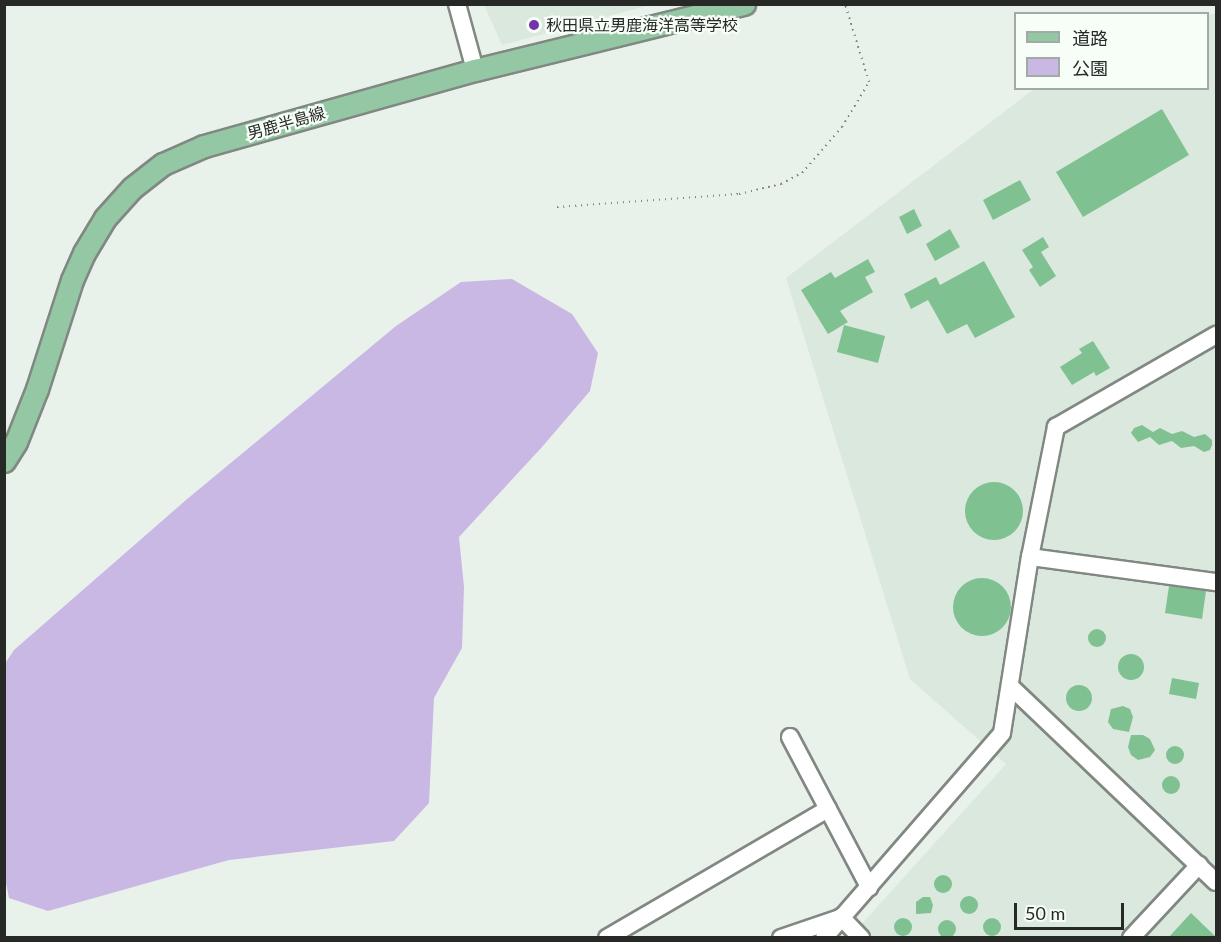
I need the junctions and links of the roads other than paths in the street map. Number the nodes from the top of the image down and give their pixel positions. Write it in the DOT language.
graph roads {
  1 [pos="457,4"];
  2 [pos="744,4"];
  3 [pos="475,70"];
  4 [pos="1216,335"];
  5 [pos="4,461"];
  6 [pos="1030,557"];
  7 [pos="1216,582"];
  8 [pos="1010,686"];
  9 [pos="790,737"];
  10 [pos="828,809"];
  11 [pos="1199,865"];
  12 [pos="1216,882"];
  13 [pos="869,887"];
  14 [pos="841,917"];
  15 [pos="607,938"];
  16 [pos="780,938"];
  17 [pos="824,938"];
  18 [pos="861,938"];
  19 [pos="1131,938"];
  1 -- 3 [label="street"];
  2 -- 3 [label="main road, 男鹿半島線"];
  3 -- 5 [label="main road, 男鹿半島線"];
  4 -- 6 [label="street"];
  6 -- 7 [label="street"];
  6 -- 8 [label="street"];
  8 -- 11 [label="street"];
  8 -- 13 [label="street"];
  9 -- 10 [label="street"];
  10 -- 13 [label="street"];
  10 -- 15 [label="street"];
  11 -- 12 [label="street"];
  11 -- 19 [label="street"];
  13 -- 14 [label="street"];
  14 -- 16 [label="street"];
  14 -- 17 [label="street"];
  14 -- 18 [label="street"];
}
